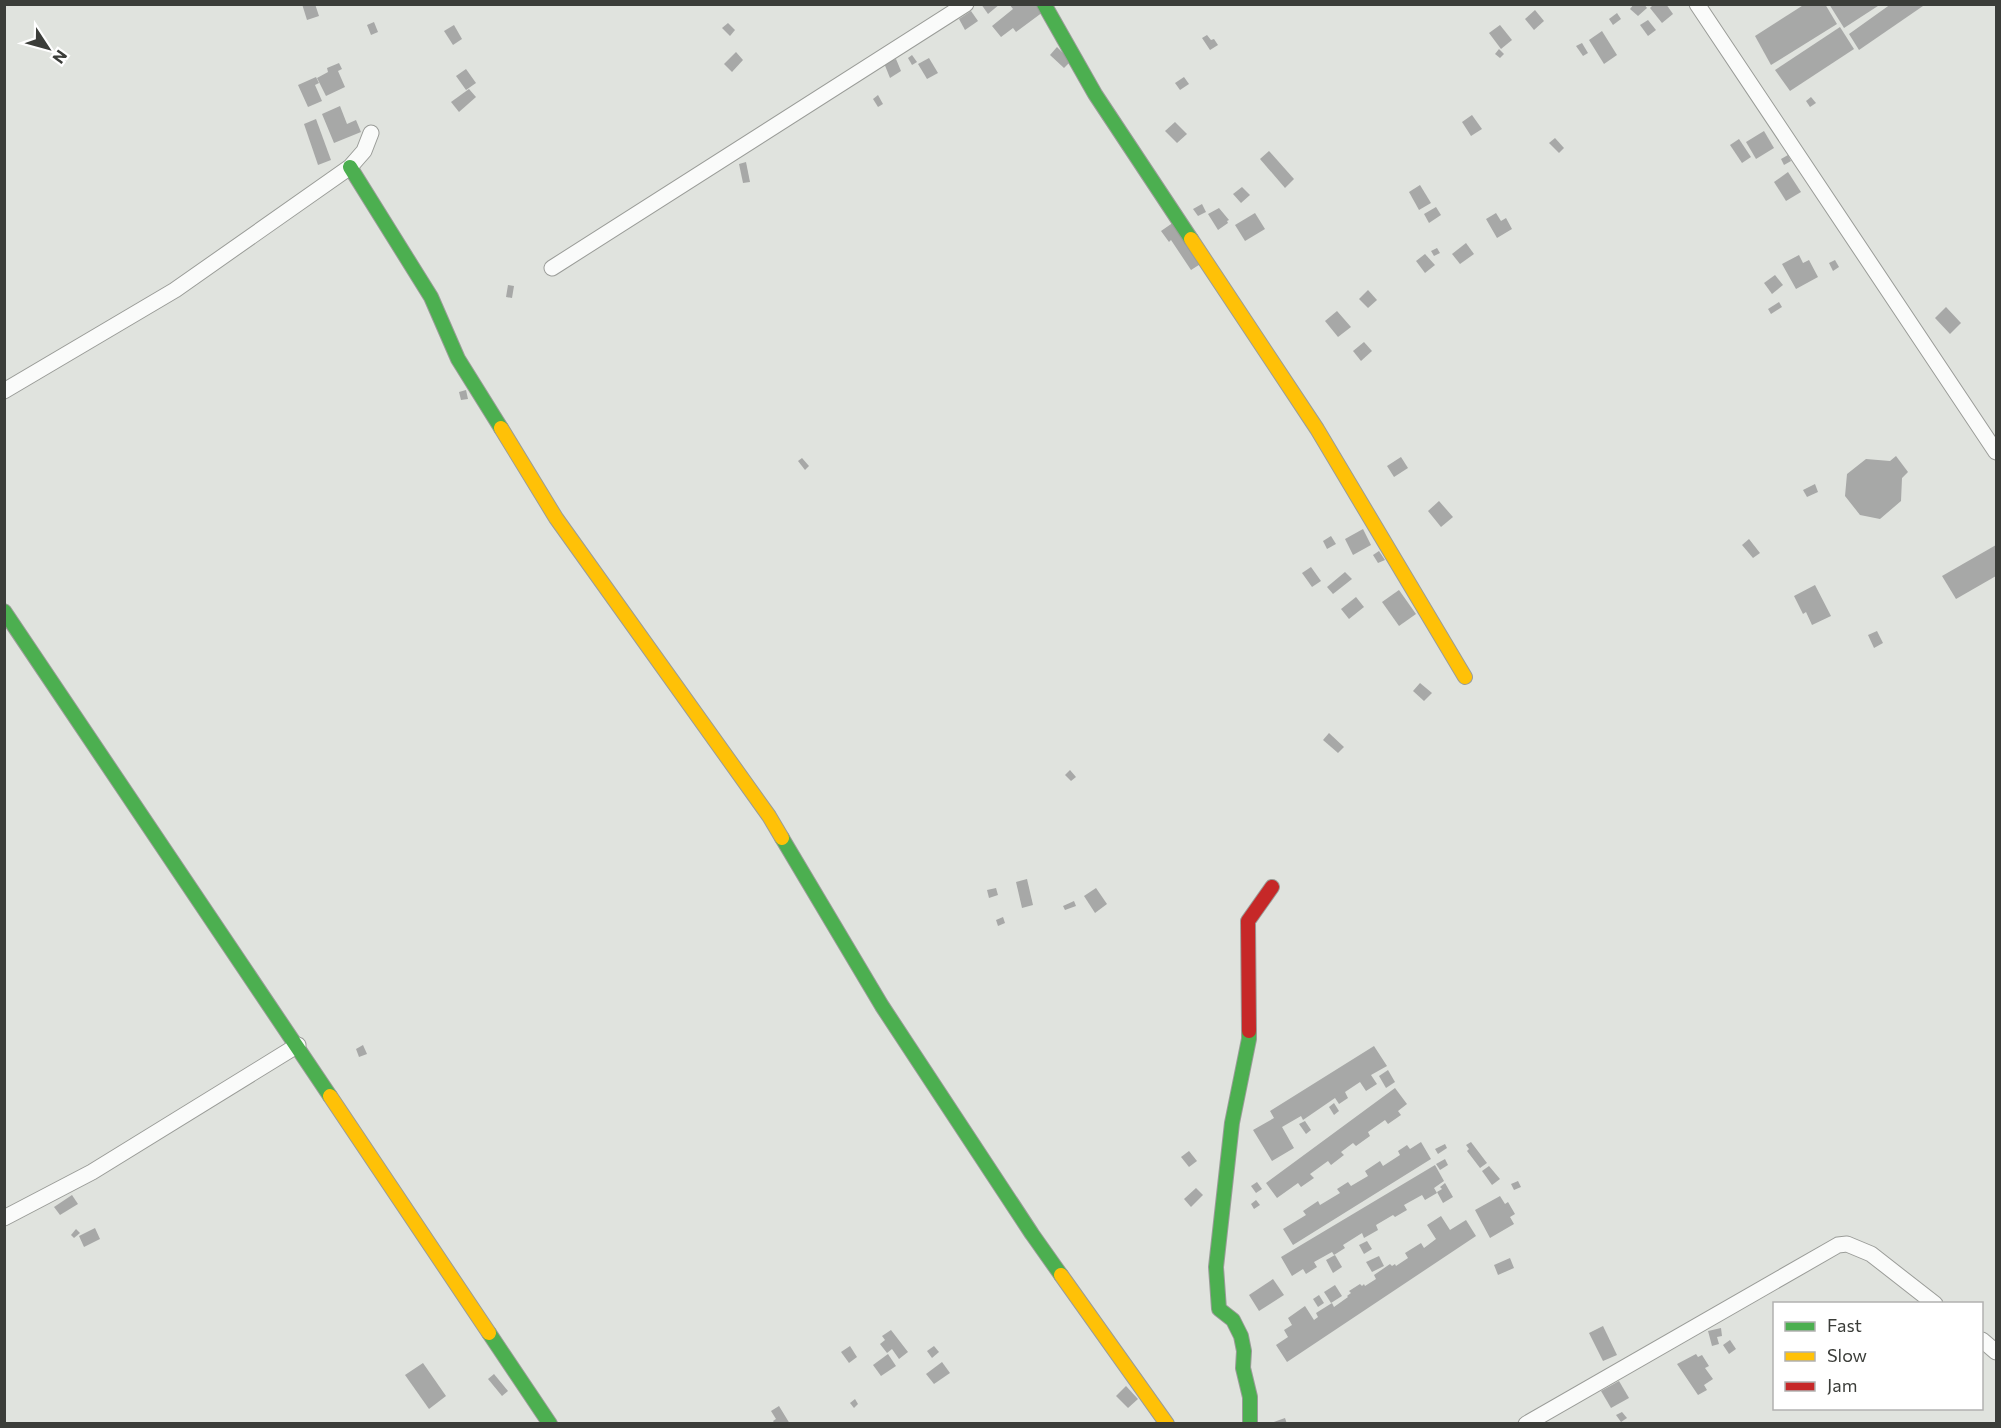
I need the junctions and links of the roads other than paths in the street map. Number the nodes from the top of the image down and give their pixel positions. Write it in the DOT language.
graph roads {
  1 [pos="966,4"];
  2 [pos="1044,4"];
  3 [pos="1697,4"];
  4 [pos="371,133"];
  5 [pos="350,168"];
  6 [pos="552,268"];
  7 [pos="4,391"];
  8 [pos="1996,452"];
  9 [pos="4,610"];
  10 [pos="1465,677"];
  11 [pos="1272,886"];
  12 [pos="298,1045"];
  13 [pos="4,1218"];
  14 [pos="1932,1302"];
  15 [pos="1983,1341"];
  16 [pos="1996,1352"];
  17 [pos="550,1424"];
  18 [pos="1167,1424"];
  19 [pos="1250,1424"];
  20 [pos="1526,1424"];
  1 -- 6 [label="street"];
  2 -- 10 [label="street"];
  3 -- 8 [label="street"];
  4 -- 5 [label="street"];
  5 -- 7 [label="street"];
  5 -- 18 [label="street"];
  9 -- 12 [label="street"];
  11 -- 19 [label="street"];
  12 -- 13 [label="street"];
  12 -- 17 [label="street"];
  14 -- 20 [label="street"];
  15 -- 16 [label="street"];
}
